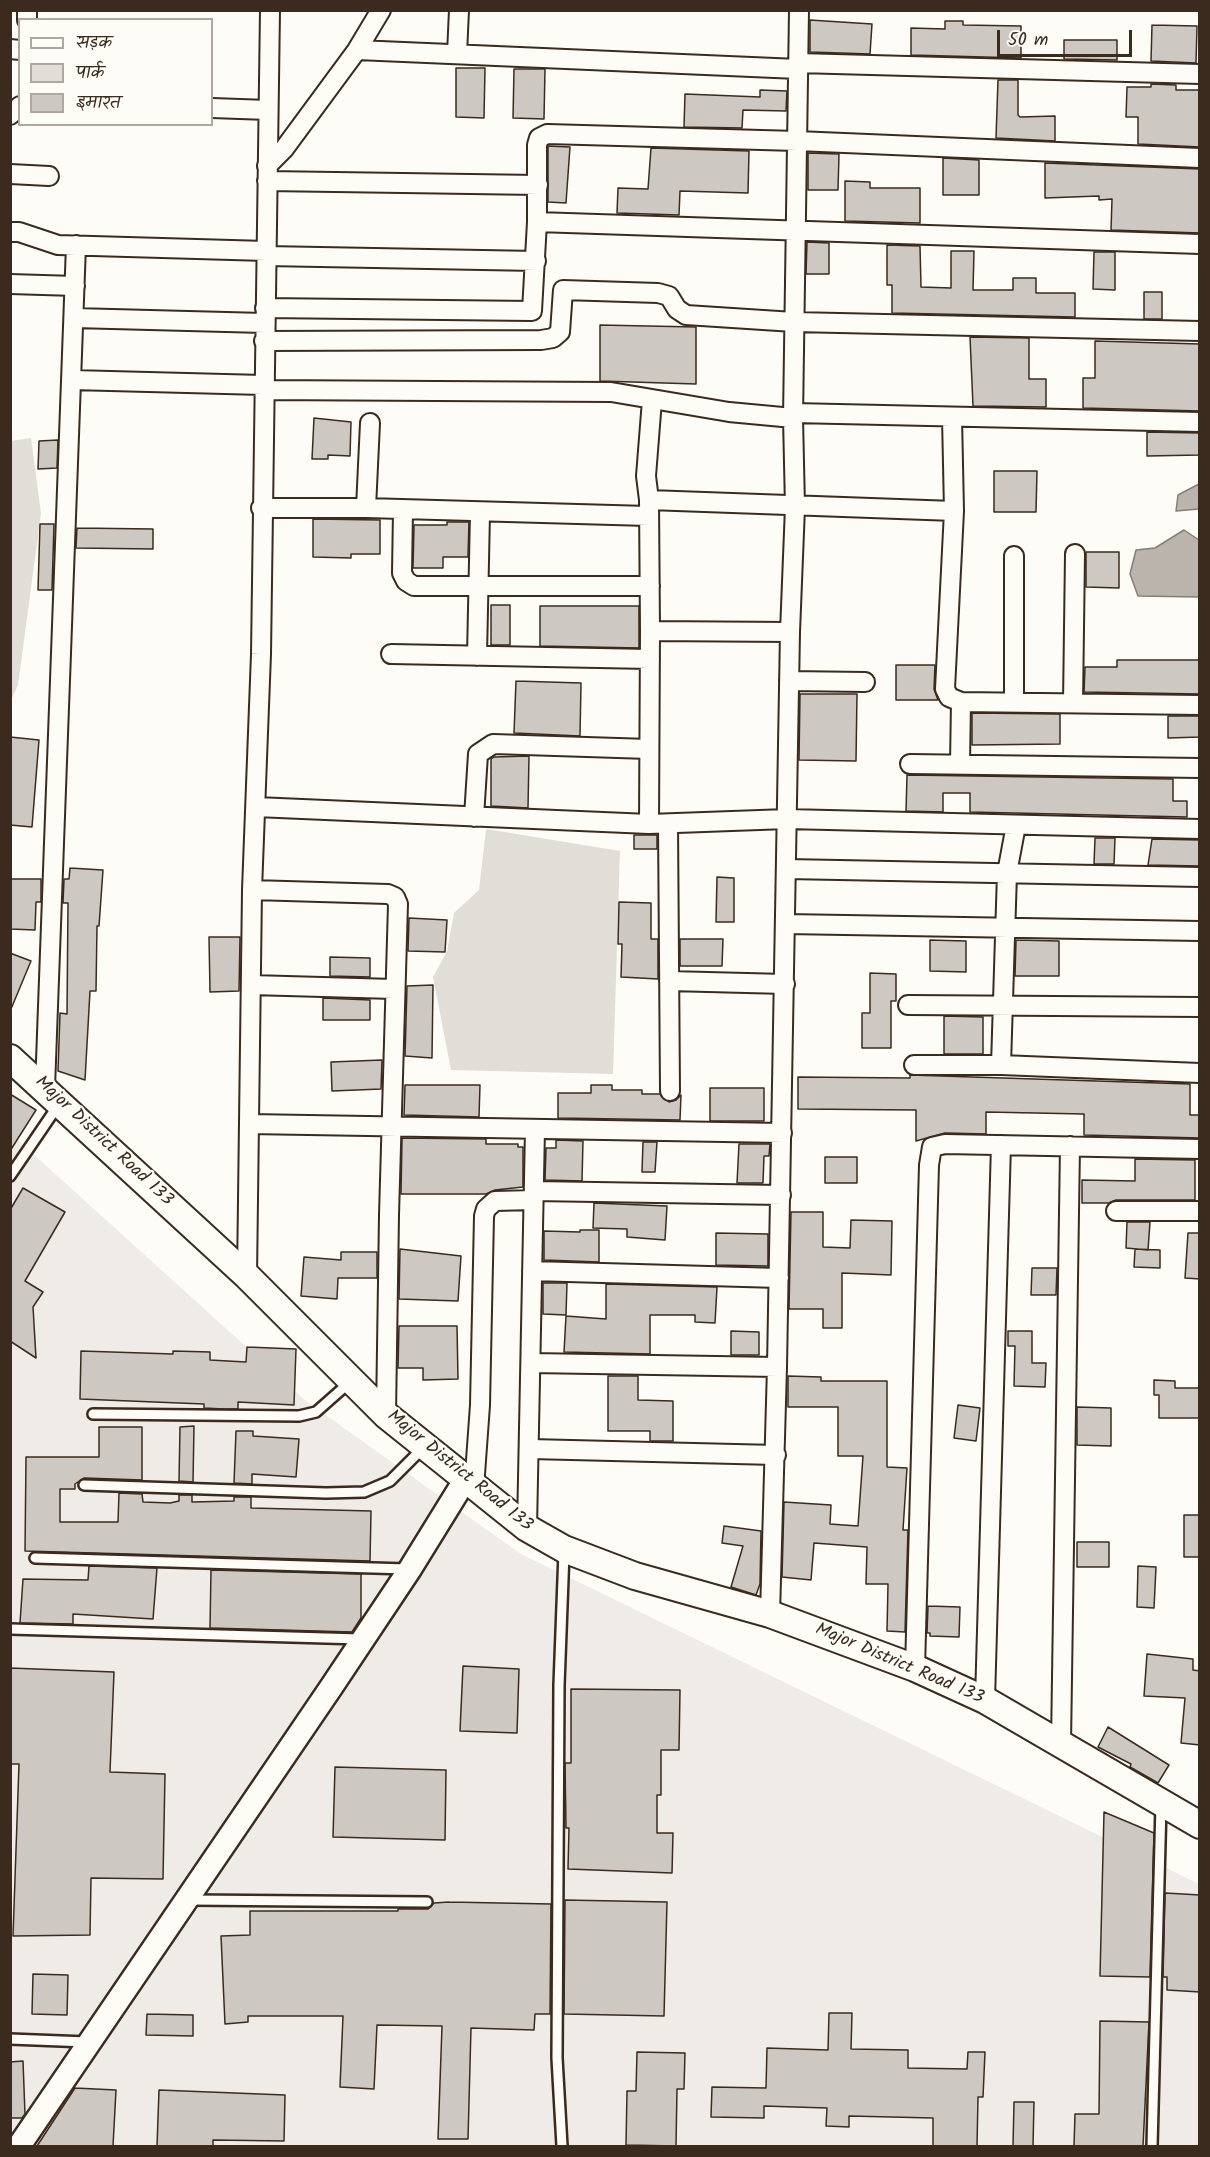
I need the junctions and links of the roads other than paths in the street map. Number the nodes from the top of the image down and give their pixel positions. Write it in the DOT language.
graph roads {
  1 [pos="270,10"];
  2 [pos="381,10"];
  3 [pos="459,10"];
  4 [pos="799,10"];
  5 [pos="357,50"];
  6 [pos="457,54"];
  7 [pos="798,66"];
  8 [pos="1200,74"];
  9 [pos="213,108"];
  10 [pos="268,110"];
  11 [pos="797,141"];
  12 [pos="1200,158"];
  13 [pos="267,173"];
  14 [pos="10,174"];
  15 [pos="49,176"];
  16 [pos="538,185"];
  17 [pos="537,222"];
  18 [pos="10,232"];
  19 [pos="796,232"];
  20 [pos="1200,244"];
  21 [pos="76,245"];
  22 [pos="266,253"];
  23 [pos="536,261"];
  24 [pos="10,284"];
  25 [pos="75,286"];
  26 [pos="535,289"];
  27 [pos="563,290"];
  28 [pos="74,318"];
  29 [pos="795,322"];
  30 [pos="264,324"];
  31 [pos="1200,331"];
  32 [pos="72,380"];
  33 [pos="263,388"];
  34 [pos="652,400"];
  35 [pos="793,415"];
  36 [pos="952,417"];
  37 [pos="1200,422"];
  38 [pos="370,423"];
  39 [pos="795,507"];
  40 [pos="261,508"];
  41 [pos="366,508"];
  42 [pos="649,508"];
  43 [pos="403,511"];
  44 [pos="954,511"];
  45 [pos="480,513"];
  46 [pos="1075,554"];
  47 [pos="1014,556"];
  48 [pos="479,585"];
  49 [pos="650,586"];
  50 [pos="650,631"];
  51 [pos="790,632"];
  52 [pos="391,654"];
  53 [pos="477,656"];
  54 [pos="650,660"];
  55 [pos="789,681"];
  56 [pos="865,682"];
  57 [pos="961,702"];
  58 [pos="1014,702"];
  59 [pos="1073,703"];
  60 [pos="1200,705"];
  61 [pos="649,749"];
  62 [pos="910,764"];
  63 [pos="960,764"];
  64 [pos="1200,768"];
  65 [pos="256,807"];
  66 [pos="474,817"];
  67 [pos="787,819"];
  68 [pos="649,824"];
  69 [pos="668,824"];
  70 [pos="1016,825"];
  71 [pos="1200,829"];
  72 [pos="786,869"];
  73 [pos="1007,873"];
  74 [pos="1200,877"];
  75 [pos="252,890"];
  76 [pos="786,924"];
  77 [pos="1005,928"];
  78 [pos="1200,931"];
  79 [pos="669,981"];
  80 [pos="784,984"];
  81 [pos="251,985"];
  82 [pos="394,989"];
  83 [pos="908,1005"];
  84 [pos="1004,1006"];
  85 [pos="1200,1007"];
  86 [pos="10,1058"];
  87 [pos="914,1065"];
  88 [pos="1001,1065"];
  89 [pos="1200,1073"];
  90 [pos="670,1091"];
  91 [pos="52,1095"];
  92 [pos="249,1124"];
  93 [pos="392,1126"];
  94 [pos="535,1129"];
  95 [pos="782,1133"];
  96 [pos="1001,1145"];
  97 [pos="1070,1146"];
  98 [pos="1200,1149"];
  99 [pos="10,1176"];
  100 [pos="781,1195"];
  101 [pos="533,1196"];
  102 [pos="1116,1211"];
  103 [pos="1200,1211"];
  104 [pos="532,1271"];
  105 [pos="247,1276"];
  106 [pos="779,1278"];
  107 [pos="531,1364"];
  108 [pos="777,1367"];
  109 [pos="352,1380"];
  110 [pos="93,1414"];
  111 [pos="386,1415"];
  112 [pos="424,1447"];
  113 [pos="530,1449"];
  114 [pos="776,1455"];
  115 [pos="470,1484"];
  116 [pos="84,1485"];
  117 [pos="526,1528"];
  118 [pos="564,1549"];
  119 [pos="35,1558"];
  120 [pos="410,1569"];
  121 [pos="770,1614"];
  122 [pos="10,1629"];
  123 [pos="363,1639"];
  124 [pos="915,1668"];
  125 [pos="985,1700"];
  126 [pos="1061,1744"];
  127 [pos="1161,1802"];
  128 [pos="1200,1825"];
  129 [pos="186,1899"];
  130 [pos="427,1902"];
  131 [pos="10,2039"];
  132 [pos="90,2042"];
  133 [pos="19,2146"];
  134 [pos="562,2146"];
  135 [pos="1152,2146"];
  1 -- 10 [label="street"];
  2 -- 5 [label="street"];
  3 -- 6 [label="street"];
  4 -- 7 [label="street"];
  5 -- 6 [label="street"];
  5 -- 13 [label="street"];
  6 -- 7 [label="street"];
  7 -- 8 [label="street"];
  7 -- 11 [label="street"];
  9 -- 10 [label="street"];
  10 -- 13 [label="street"];
  11 -- 12 [label="street"];
  11 -- 16 [label="street"];
  11 -- 19 [label="street"];
  13 -- 16 [label="street"];
  13 -- 22 [label="street"];
  14 -- 15 [label="street"];
  16 -- 17 [label="street"];
  17 -- 19 [label="street"];
  17 -- 23 [label="street"];
  18 -- 21 [label="street"];
  19 -- 20 [label="street"];
  19 -- 29 [label="street"];
  21 -- 22 [label="street"];
  21 -- 25 [label="street"];
  22 -- 23 [label="street"];
  22 -- 30 [label="street"];
  23 -- 26 [label="street"];
  24 -- 25 [label="street"];
  25 -- 28 [label="street"];
  26 -- 27 [label="street"];
  26 -- 30 [label="street"];
  27 -- 29 [label="street"];
  27 -- 30 [label="street"];
  28 -- 30 [label="street"];
  28 -- 32 [label="street"];
  29 -- 31 [label="street"];
  29 -- 35 [label="street"];
  30 -- 33 [label="street"];
  32 -- 33 [label="street"];
  32 -- 91 [label="street"];
  33 -- 34 [label="street"];
  33 -- 40 [label="street"];
  34 -- 35 [label="street"];
  34 -- 42 [label="street"];
  35 -- 36 [label="street"];
  35 -- 39 [label="street"];
  36 -- 37 [label="street"];
  36 -- 44 [label="street"];
  38 -- 41 [label="street"];
  39 -- 42 [label="street"];
  39 -- 44 [label="street"];
  39 -- 51 [label="street"];
  40 -- 41 [label="street"];
  40 -- 65 [label="street"];
  41 -- 43 [label="street"];
  42 -- 45 [label="street"];
  42 -- 49 [label="street"];
  43 -- 45 [label="street"];
  43 -- 48 [label="street"];
  44 -- 57 [label="street"];
  45 -- 48 [label="street"];
  46 -- 59 [label="street"];
  47 -- 58 [label="street"];
  48 -- 49 [label="street"];
  48 -- 53 [label="street"];
  49 -- 50 [label="street"];
  50 -- 51 [label="street"];
  50 -- 54 [label="street"];
  51 -- 55 [label="street"];
  52 -- 53 [label="street"];
  53 -- 54 [label="street"];
  54 -- 61 [label="street"];
  55 -- 56 [label="street"];
  55 -- 67 [label="street"];
  57 -- 58 [label="street"];
  57 -- 63 [label="street"];
  58 -- 59 [label="street"];
  59 -- 60 [label="street"];
  61 -- 66 [label="street"];
  61 -- 68 [label="street"];
  62 -- 63 [label="street"];
  63 -- 64 [label="street"];
  65 -- 66 [label="street"];
  65 -- 75 [label="street"];
  66 -- 68 [label="street"];
  67 -- 69 [label="street"];
  67 -- 70 [label="street"];
  67 -- 72 [label="street"];
  68 -- 69 [label="street"];
  69 -- 79 [label="street"];
  70 -- 71 [label="street"];
  70 -- 73 [label="street"];
  72 -- 73 [label="street"];
  72 -- 76 [label="street"];
  73 -- 74 [label="street"];
  73 -- 77 [label="street"];
  75 -- 81 [label="street"];
  75 -- 82 [label="street"];
  76 -- 77 [label="street"];
  76 -- 80 [label="street"];
  77 -- 78 [label="street"];
  77 -- 84 [label="street"];
  79 -- 80 [label="street"];
  79 -- 90 [label="street"];
  80 -- 95 [label="street"];
  81 -- 82 [label="street"];
  81 -- 92 [label="street"];
  82 -- 93 [label="street"];
  83 -- 84 [label="street"];
  84 -- 85 [label="street"];
  84 -- 88 [label="street"];
  86 -- 91 [label="main road, Major District Road 133"];
  87 -- 88 [label="street"];
  88 -- 89 [label="street"];
  91 -- 99 [label="lane"];
  91 -- 105 [label="main road, Major District Road 133"];
  92 -- 93 [label="street"];
  92 -- 105 [label="street"];
  93 -- 94 [label="street"];
  93 -- 111 [label="street"];
  94 -- 95 [label="street"];
  94 -- 101 [label="street"];
  95 -- 100 [label="street"];
  96 -- 97 [label="street"];
  96 -- 124 [label="street"];
  96 -- 125 [label="street"];
  97 -- 98 [label="street"];
  97 -- 126 [label="street"];
  100 -- 101 [label="street"];
  100 -- 106 [label="street"];
  101 -- 104 [label="street"];
  101 -- 115 [label="street"];
  102 -- 103 [label="street"];
  104 -- 106 [label="street"];
  104 -- 107 [label="street"];
  105 -- 109 [label="main road, Major District Road 133"];
  106 -- 108 [label="street"];
  107 -- 108 [label="street"];
  107 -- 113 [label="street"];
  108 -- 114 [label="street"];
  109 -- 110 [label="lane"];
  109 -- 111 [label="main road, Major District Road 133"];
  111 -- 112 [label="main road, Major District Road 133"];
  112 -- 115 [label="main road, Major District Road 133"];
  112 -- 116 [label="lane"];
  113 -- 114 [label="street"];
  113 -- 117 [label="street"];
  114 -- 121 [label="street"];
  115 -- 117 [label="main road, Major District Road 133"];
  115 -- 120 [label="street"];
  117 -- 118 [label="main road, Major District Road 133"];
  118 -- 121 [label="main road, Major District Road 133"];
  118 -- 134 [label="lane"];
  119 -- 120 [label="lane"];
  120 -- 123 [label="street"];
  121 -- 124 [label="main road, Major District Road 133"];
  122 -- 123 [label="lane"];
  123 -- 129 [label="street"];
  124 -- 125 [label="main road, Major District Road 133"];
  125 -- 126 [label="main road, Major District Road 133"];
  126 -- 127 [label="main road, Major District Road 133"];
  127 -- 128 [label="main road, Major District Road 133"];
  127 -- 135 [label="lane"];
  129 -- 130 [label="lane"];
  129 -- 132 [label="street"];
  131 -- 132 [label="lane"];
  132 -- 133 [label="street"];
}
